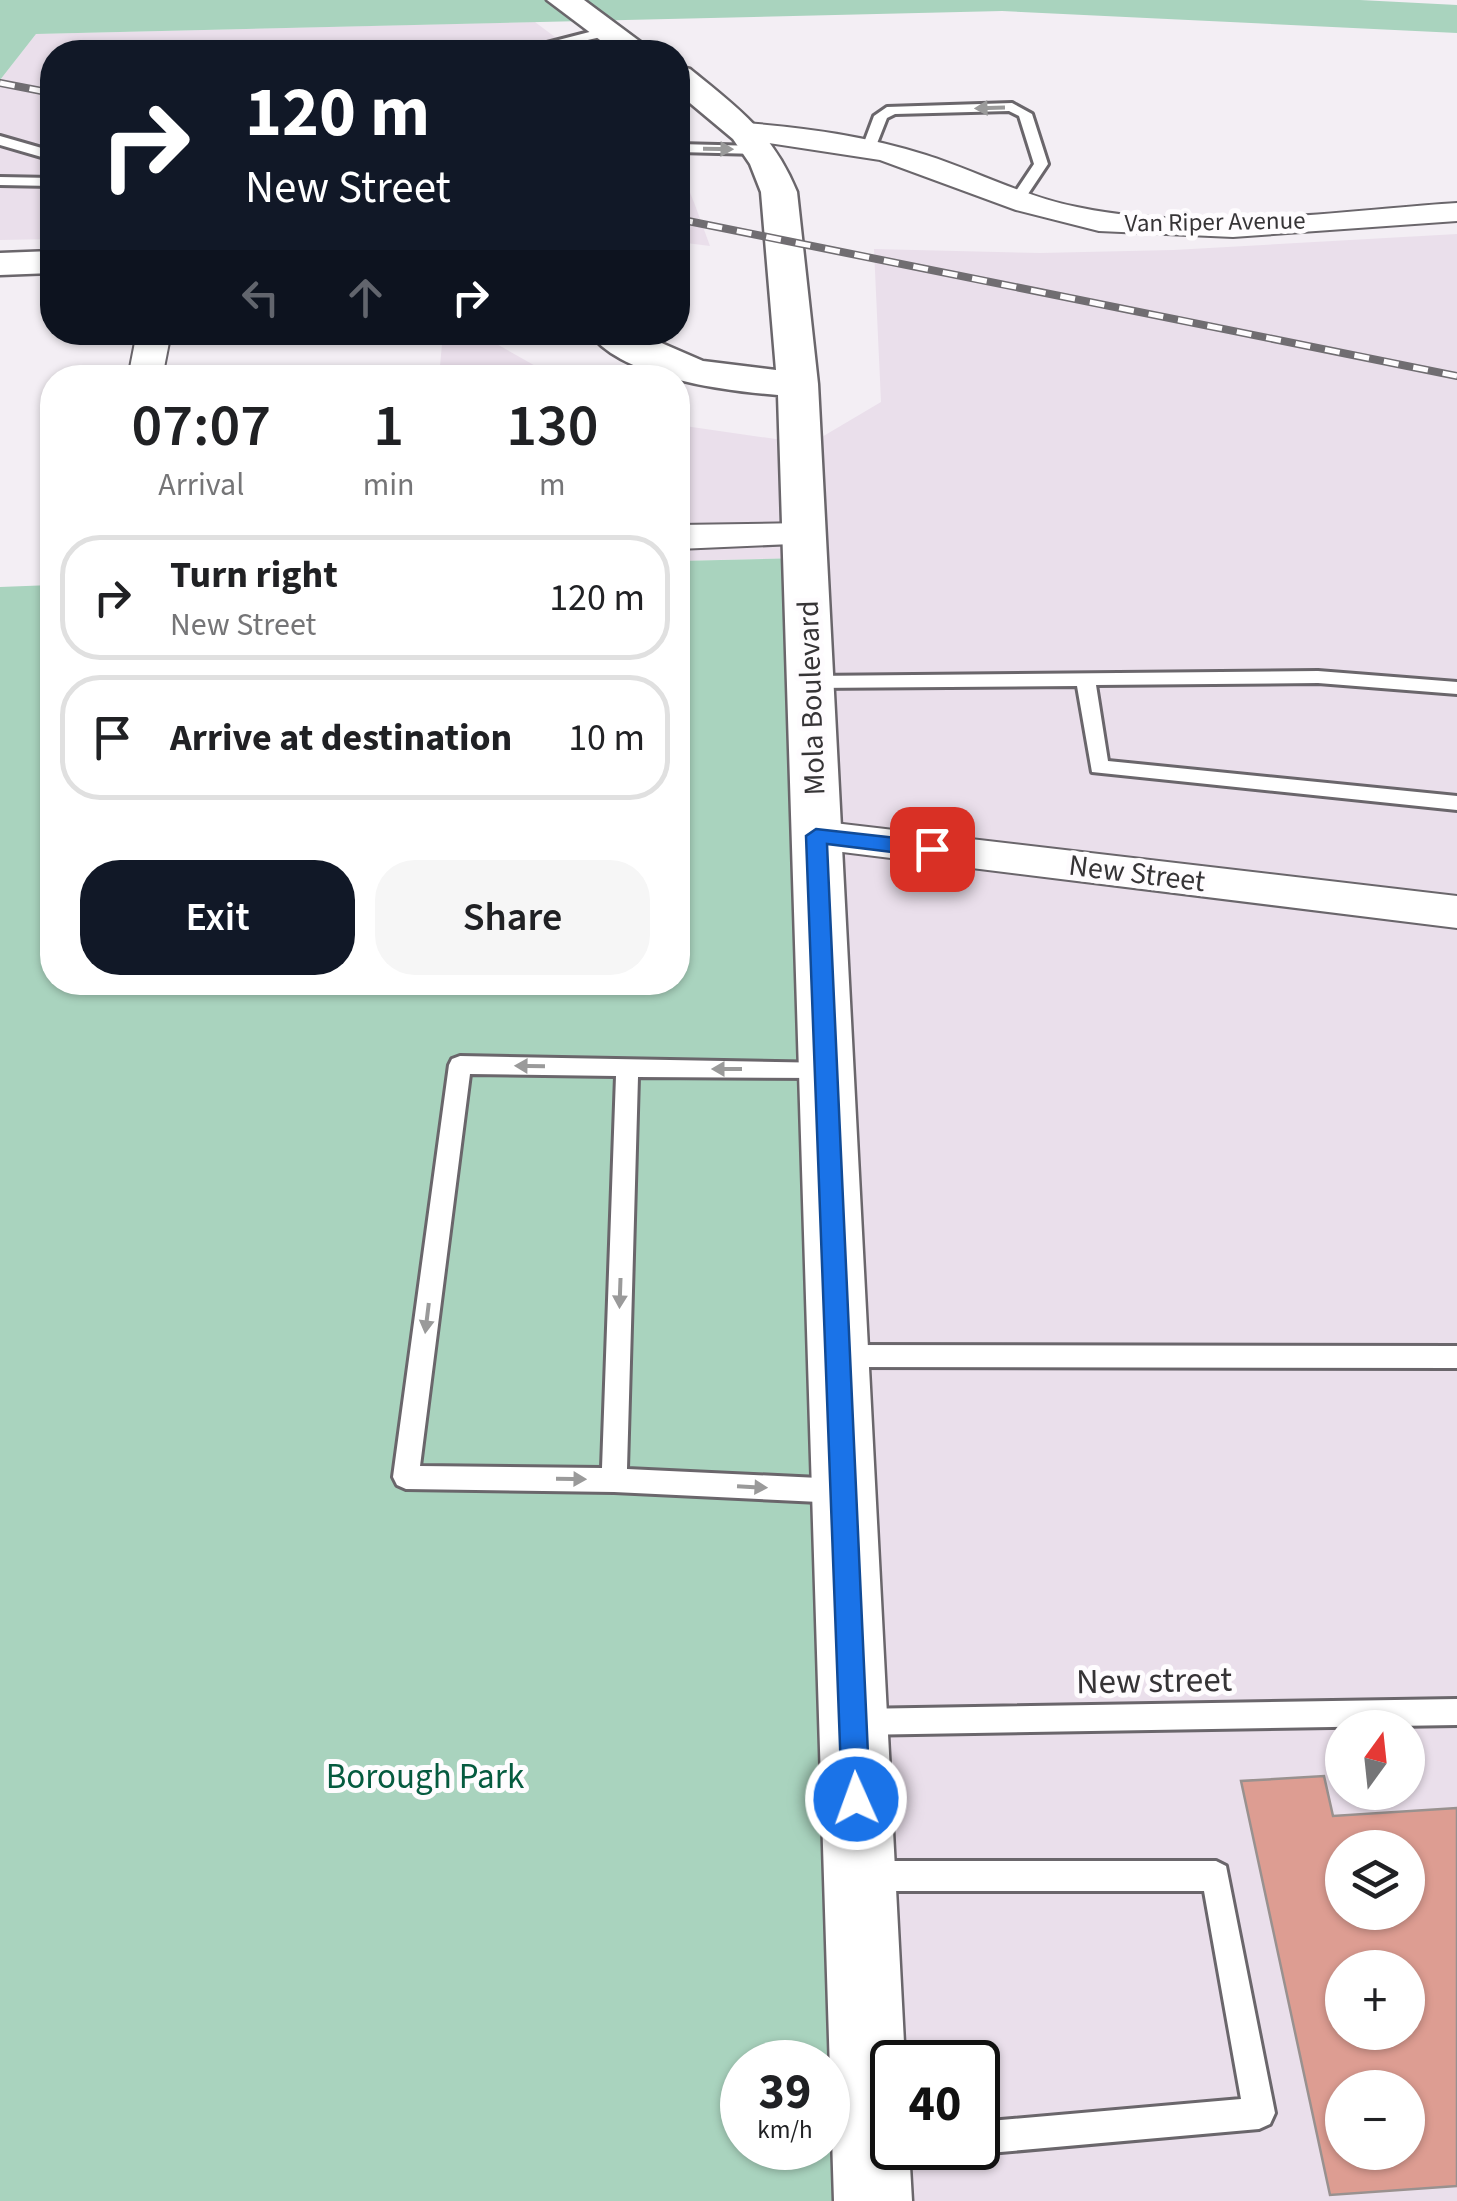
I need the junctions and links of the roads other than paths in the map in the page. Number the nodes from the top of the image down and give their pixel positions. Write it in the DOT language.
graph roads {
  1 [pos="563,0"];
  2 [pos="605,32"];
  3 [pos="570,40"];
  4 [pos="618,40"];
  5 [pos="690,87"];
  6 [pos="0,140"];
  7 [pos="752,141"];
  8 [pos="690,147"];
  9 [pos="869,148"];
  10 [pos="40,152"];
  11 [pos="0,181"];
  12 [pos="40,182"];
  13 [pos="1017,200"];
  14 [pos="1457,212"];
  15 [pos="40,262"];
  16 [pos="0,264"];
  17 [pos="631,345"];
  18 [pos="668,365"];
  19 [pos="690,370"];
  20 [pos="798,384"];
  21 [pos="804,535"];
  22 [pos="690,538"];
  23 [pos="1085,679"];
  24 [pos="810,682"];
  25 [pos="1457,688"];
  26 [pos="1457,803"];
  27 [pos="816,836"];
  28 [pos="1457,912"];
  29 [pos="627,1068"];
  30 [pos="824,1070"];
  31 [pos="838,1356"];
  32 [pos="1457,1357"];
  33 [pos="614,1480"];
  34 [pos="841,1491"];
  35 [pos="1457,1712"];
  36 [pos="853,1722"];
  37 [pos="859,1876"];
  38 [pos="870,2040"];
  39 [pos="1000,2136"];
  1 -- 2 [label="street"];
  2 -- 3 [label="lane"];
  2 -- 4 [label="street"];
  5 -- 7 [label="street, Mola Boulevard"];
  6 -- 10 [label="lane"];
  8 -- 7 [label="lane, one-way"];
  7 -- 9 [label="street, Van Riper Avenue"];
  7 -- 20 [label="street, Mola Boulevard"];
  9 -- 13 [label="street, Van Riper Avenue"];
  13 -- 9 [label="lane, one-way"];
  11 -- 12 [label="lane"];
  13 -- 14 [label="street, Van Riper Avenue"];
  15 -- 16 [label="street"];
  17 -- 18 [label="street"];
  19 -- 20 [label="street"];
  20 -- 21 [label="street, Mola Boulevard"];
  21 -- 22 [label="street"];
  21 -- 24 [label="street, Mola Boulevard"];
  23 -- 24 [label="lane"];
  23 -- 25 [label="lane"];
  23 -- 26 [label="lane"];
  24 -- 27 [label="street, Mola Boulevard"];
  27 -- 28 [label="street, New Street"];
  27 -- 30 [label="street, Mola Boulevard"];
  30 -- 29 [label="lane, one-way"];
  29 -- 33 [label="lane, one-way"];
  29 -- 33 [label="lane, one-way"];
  30 -- 31 [label="street, Mola Boulevard"];
  31 -- 32 [label="lane"];
  31 -- 34 [label="street, Mola Boulevard"];
  33 -- 34 [label="lane, one-way"];
  34 -- 36 [label="street, Mola Boulevard"];
  35 -- 36 [label="lane, New street"];
  36 -- 37 [label="street, Mola Boulevard"];
  37 -- 38 [label="street, Mola Boulevard"];
  37 -- 39 [label="lane"];
}
